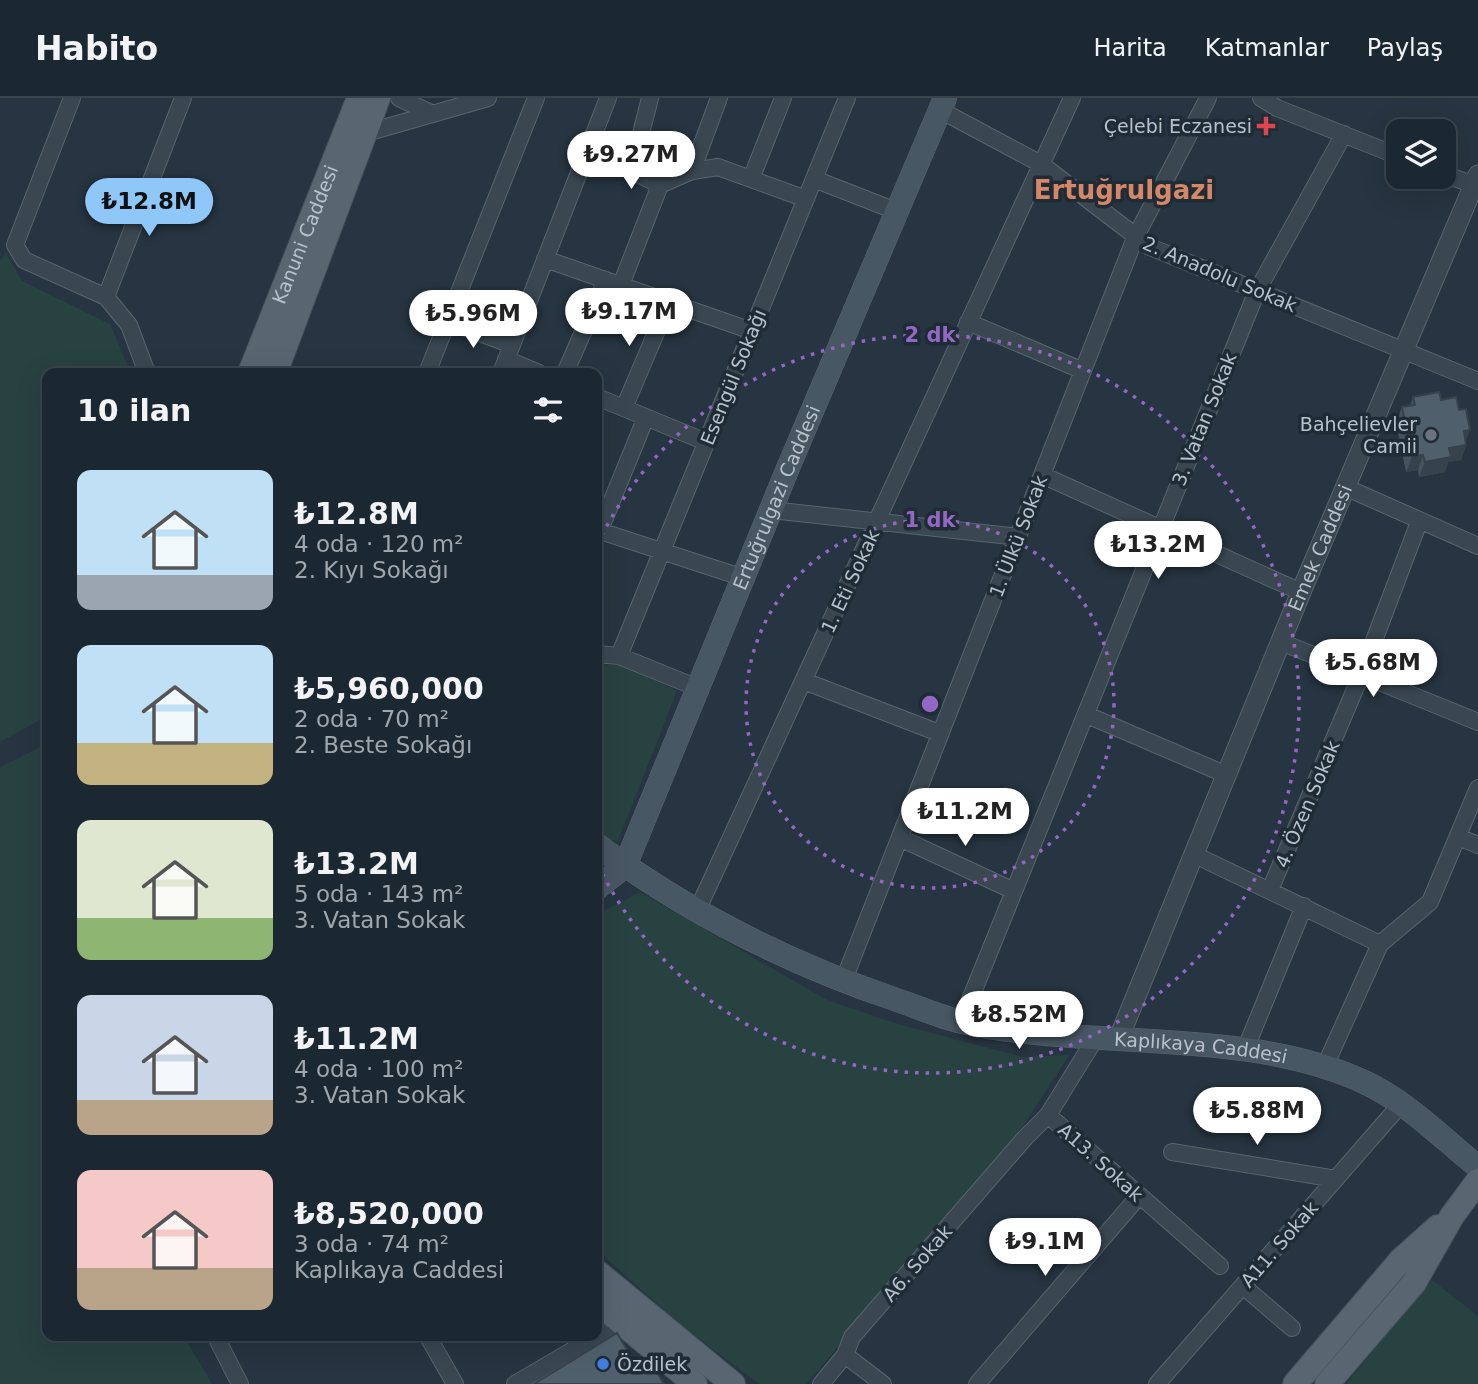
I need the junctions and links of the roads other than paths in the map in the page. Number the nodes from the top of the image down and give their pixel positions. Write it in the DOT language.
graph roads {
  1 [pos="72,98"];
  2 [pos="183,98"];
  3 [pos="359,98"];
  4 [pos="378,98"];
  5 [pos="399,98"];
  6 [pos="488,98"];
  7 [pos="536,98"];
  8 [pos="608,98"];
  9 [pos="650,98"];
  10 [pos="719,98"];
  11 [pos="783,98"];
  12 [pos="847,98"];
  13 [pos="1072,98"];
  14 [pos="1208,98"];
  15 [pos="1261,98"];
  16 [pos="942,104"];
  17 [pos="433,114"];
  18 [pos="365,133"];
  19 [pos="1344,134"];
  20 [pos="338,143"];
  21 [pos="1386,151"];
  22 [pos="1041,164"];
  23 [pos="692,171"];
  24 [pos="1456,176"];
  25 [pos="751,179"];
  26 [pos="814,179"];
  27 [pos="1476,180"];
  28 [pos="660,186"];
  29 [pos="806,199"];
  30 [pos="896,211"];
  31 [pos="1135,238"];
  32 [pos="545,259"];
  33 [pos="613,283"];
  34 [pos="1257,291"];
  35 [pos="106,297"];
  36 [pos="669,302"];
  37 [pos="448,321"];
  38 [pos="968,323"];
  39 [pos="752,331"];
  40 [pos="1406,350"];
  41 [pos="506,359"];
  42 [pos="145,368"];
  43 [pos="252,368"];
  44 [pos="277,368"];
  45 [pos="429,368"];
  46 [pos="527,368"];
  47 [pos="568,368"];
  48 [pos="1081,370"];
  49 [pos="1478,381"];
  50 [pos="602,399"];
  51 [pos="624,408"];
  52 [pos="646,417"];
  53 [pos="706,442"];
  54 [pos="1042,475"];
  55 [pos="1347,488"];
  56 [pos="771,510"];
  57 [pos="602,521"];
  58 [pos="878,521"];
  59 [pos="1419,522"];
  60 [pos="1160,527"];
  61 [pos="602,531"];
  62 [pos="1019,537"];
  63 [pos="1478,545"];
  64 [pos="662,551"];
  65 [pos="744,578"];
  66 [pos="1301,592"];
  67 [pos="1282,642"];
  68 [pos="602,654"];
  69 [pos="619,656"];
  70 [pos="1361,675"];
  71 [pos="804,681"];
  72 [pos="698,688"];
  73 [pos="1087,715"];
  74 [pos="1478,722"];
  75 [pos="939,733"];
  76 [pos="1227,775"];
  77 [pos="1478,788"];
  78 [pos="1458,837"];
  79 [pos="900,838"];
  80 [pos="1478,845"];
  81 [pos="602,849"];
  82 [pos="1195,855"];
  83 [pos="625,866"];
  84 [pos="602,884"];
  85 [pos="1270,890"];
  86 [pos="1014,891"];
  87 [pos="1304,906"];
  88 [pos="697,911"];
  89 [pos="1380,944"];
  90 [pos="843,982"];
  91 [pos="961,1022"];
  92 [pos="1095,1039"];
  93 [pos="1118,1040"];
  94 [pos="1245,1050"];
  95 [pos="1325,1066"];
  96 [pos="1401,1104"];
  97 [pos="1048,1115"];
  98 [pos="1172,1152"];
  99 [pos="1478,1167"];
  100 [pos="1336,1179"];
  101 [pos="1478,1181"];
  102 [pos="1139,1196"];
  103 [pos="1452,1216"];
  104 [pos="1220,1266"];
  105 [pos="602,1276"];
  106 [pos="1243,1286"];
  107 [pos="602,1307"];
  108 [pos="619,1323"];
  109 [pos="1292,1328"];
  110 [pos="602,1333"];
  111 [pos="218,1341"];
  112 [pos="430,1341"];
  113 [pos="588,1341"];
  114 [pos="845,1355"];
  115 [pos="240,1384"];
  116 [pos="455,1384"];
  117 [pos="515,1384"];
  118 [pos="695,1384"];
  119 [pos="733,1384"];
  120 [pos="821,1384"];
  121 [pos="883,1384"];
  122 [pos="977,1384"];
  123 [pos="1159,1384"];
  124 [pos="1295,1384"];
  125 [pos="1326,1384"];
  1 -- 35 [label="street"];
  2 -- 35 [label="street"];
  3 -- 20 [label="main road, Kanuni Caddesi"];
  4 -- 18 [label="main road, Kanuni Caddesi"];
  5 -- 17 [label="street"];
  6 -- 17 [label="street"];
  7 -- 37 [label="street"];
  8 -- 32 [label="street"];
  9 -- 28 [label="street"];
  10 -- 23 [label="street"];
  11 -- 25 [label="street"];
  12 -- 26 [label="street, Esengül Sokağı"];
  13 -- 22 [label="street, 1. Eti Sokak"];
  14 -- 31 [label="street, 1. Ülkü Sokak"];
  15 -- 19 [label="street"];
  16 -- 22 [label="street, 2. Anadolu Sokak"];
  16 -- 30 [label="main road, Ertuğrulgazi Caddesi"];
  17 -- 18 [label="street"];
  18 -- 20 [label="street"];
  18 -- 44 [label="main road, Kanuni Caddesi"];
  19 -- 21 [label="street"];
  19 -- 34 [label="street, 3. Vatan Sokak"];
  20 -- 43 [label="main road, Kanuni Caddesi"];
  22 -- 31 [label="street, 2. Anadolu Sokak"];
  22 -- 38 [label="street, 1. Eti Sokak"];
  23 -- 25 [label="street"];
  23 -- 28 [label="street"];
  24 -- 27 [label="street"];
  25 -- 29 [label="street"];
  26 -- 29 [label="street, Esengül Sokağı"];
  26 -- 30 [label="street"];
  27 -- 40 [label="street, Emek Caddesi"];
  28 -- 33 [label="street"];
  29 -- 39 [label="street, Esengül Sokağı"];
  30 -- 56 [label="main road, Ertuğrulgazi Caddesi"];
  31 -- 34 [label="street, 2. Anadolu Sokak"];
  31 -- 48 [label="street, 1. Ülkü Sokak"];
  32 -- 33 [label="street"];
  32 -- 41 [label="street"];
  33 -- 36 [label="street"];
  33 -- 47 [label="street"];
  34 -- 40 [label="street, 2. Anadolu Sokak"];
  34 -- 60 [label="street, 3. Vatan Sokak"];
  35 -- 42 [label="street"];
  36 -- 39 [label="street"];
  36 -- 51 [label="street"];
  37 -- 41 [label="street"];
  37 -- 45 [label="street"];
  38 -- 48 [label="street"];
  38 -- 58 [label="street, 1. Eti Sokak"];
  39 -- 53 [label="street, Esengül Sokağı"];
  40 -- 49 [label="street, 2. Anadolu Sokak"];
  40 -- 55 [label="street, Emek Caddesi"];
  41 -- 46 [label="street"];
  48 -- 54 [label="street, 1. Ülkü Sokak"];
  50 -- 51 [label="street"];
  51 -- 52 [label="street"];
  52 -- 53 [label="street"];
  52 -- 57 [label="street"];
  53 -- 64 [label="street, Esengül Sokağı"];
  54 -- 60 [label="street"];
  54 -- 62 [label="street, 1. Ülkü Sokak"];
  55 -- 59 [label="street"];
  55 -- 66 [label="street, Emek Caddesi"];
  56 -- 58 [label="street"];
  56 -- 65 [label="main road, Ertuğrulgazi Caddesi"];
  58 -- 62 [label="street"];
  58 -- 71 [label="street, 1. Eti Sokak"];
  59 -- 63 [label="street"];
  59 -- 70 [label="street, 4. Özen Sokak"];
  60 -- 66 [label="street"];
  60 -- 73 [label="street, 3. Vatan Sokak"];
  61 -- 64 [label="street"];
  62 -- 75 [label="street, 1. Ülkü Sokak"];
  64 -- 65 [label="street"];
  64 -- 69 [label="street, Esengül Sokağı"];
  65 -- 72 [label="main road, Ertuğrulgazi Caddesi"];
  66 -- 67 [label="street, Emek Caddesi"];
  67 -- 70 [label="street"];
  67 -- 76 [label="street, Emek Caddesi"];
  68 -- 69 [label="street"];
  69 -- 72 [label="street"];
  70 -- 74 [label="street"];
  70 -- 85 [label="street, 4. Özen Sokak"];
  71 -- 75 [label="street"];
  71 -- 88 [label="street, 1. Eti Sokak"];
  72 -- 83 [label="main road, Ertuğrulgazi Caddesi"];
  73 -- 76 [label="street"];
  73 -- 86 [label="street, 3. Vatan Sokak"];
  75 -- 79 [label="street, 1. Ülkü Sokak"];
  76 -- 82 [label="street, Emek Caddesi"];
  77 -- 78 [label="street"];
  78 -- 80 [label="street"];
  78 -- 89 [label="street"];
  79 -- 86 [label="street"];
  79 -- 90 [label="street, 1. Ülkü Sokak"];
  81 -- 83 [label="main road, Kaplıkaya Caddesi"];
  82 -- 85 [label="street"];
  82 -- 93 [label="street, Emek Caddesi"];
  83 -- 84 [label="main road, Ertuğrulgazi Caddesi"];
  83 -- 88 [label="main road, Kaplıkaya Caddesi"];
  85 -- 87 [label="street"];
  86 -- 91 [label="street, 3. Vatan Sokak"];
  87 -- 89 [label="street"];
  87 -- 94 [label="street"];
  88 -- 90 [label="main road, Kaplıkaya Caddesi"];
  89 -- 95 [label="street"];
  90 -- 91 [label="main road, Kaplıkaya Caddesi"];
  91 -- 92 [label="main road, Kaplıkaya Caddesi"];
  92 -- 93 [label="main road, Kaplıkaya Caddesi"];
  92 -- 97 [label="street, A13. Sokak"];
  93 -- 94 [label="main road, Kaplıkaya Caddesi"];
  94 -- 95 [label="main road, Kaplıkaya Caddesi"];
  95 -- 96 [label="main road, Kaplıkaya Caddesi"];
  96 -- 99 [label="main road, Kaplıkaya Caddesi"];
  96 -- 100 [label="street, A11. Sokak"];
  97 -- 102 [label="street, A13. Sokak"];
  97 -- 114 [label="street, A6. Sokak"];
  98 -- 100 [label="street"];
  100 -- 106 [label="street, A11. Sokak"];
  101 -- 103 [label="main road"];
  102 -- 104 [label="street, A13. Sokak"];
  102 -- 122 [label="street"];
  103 -- 124 [label="main road"];
  103 -- 125 [label="main road"];
  105 -- 119 [label="main road"];
  106 -- 109 [label="street"];
  106 -- 123 [label="street, A11. Sokak"];
  107 -- 108 [label="main road"];
  108 -- 110 [label="street"];
  108 -- 118 [label="main road"];
  111 -- 115 [label="street"];
  112 -- 116 [label="street"];
  113 -- 117 [label="street"];
  114 -- 120 [label="street, A6. Sokak"];
  114 -- 121 [label="street"];
}
